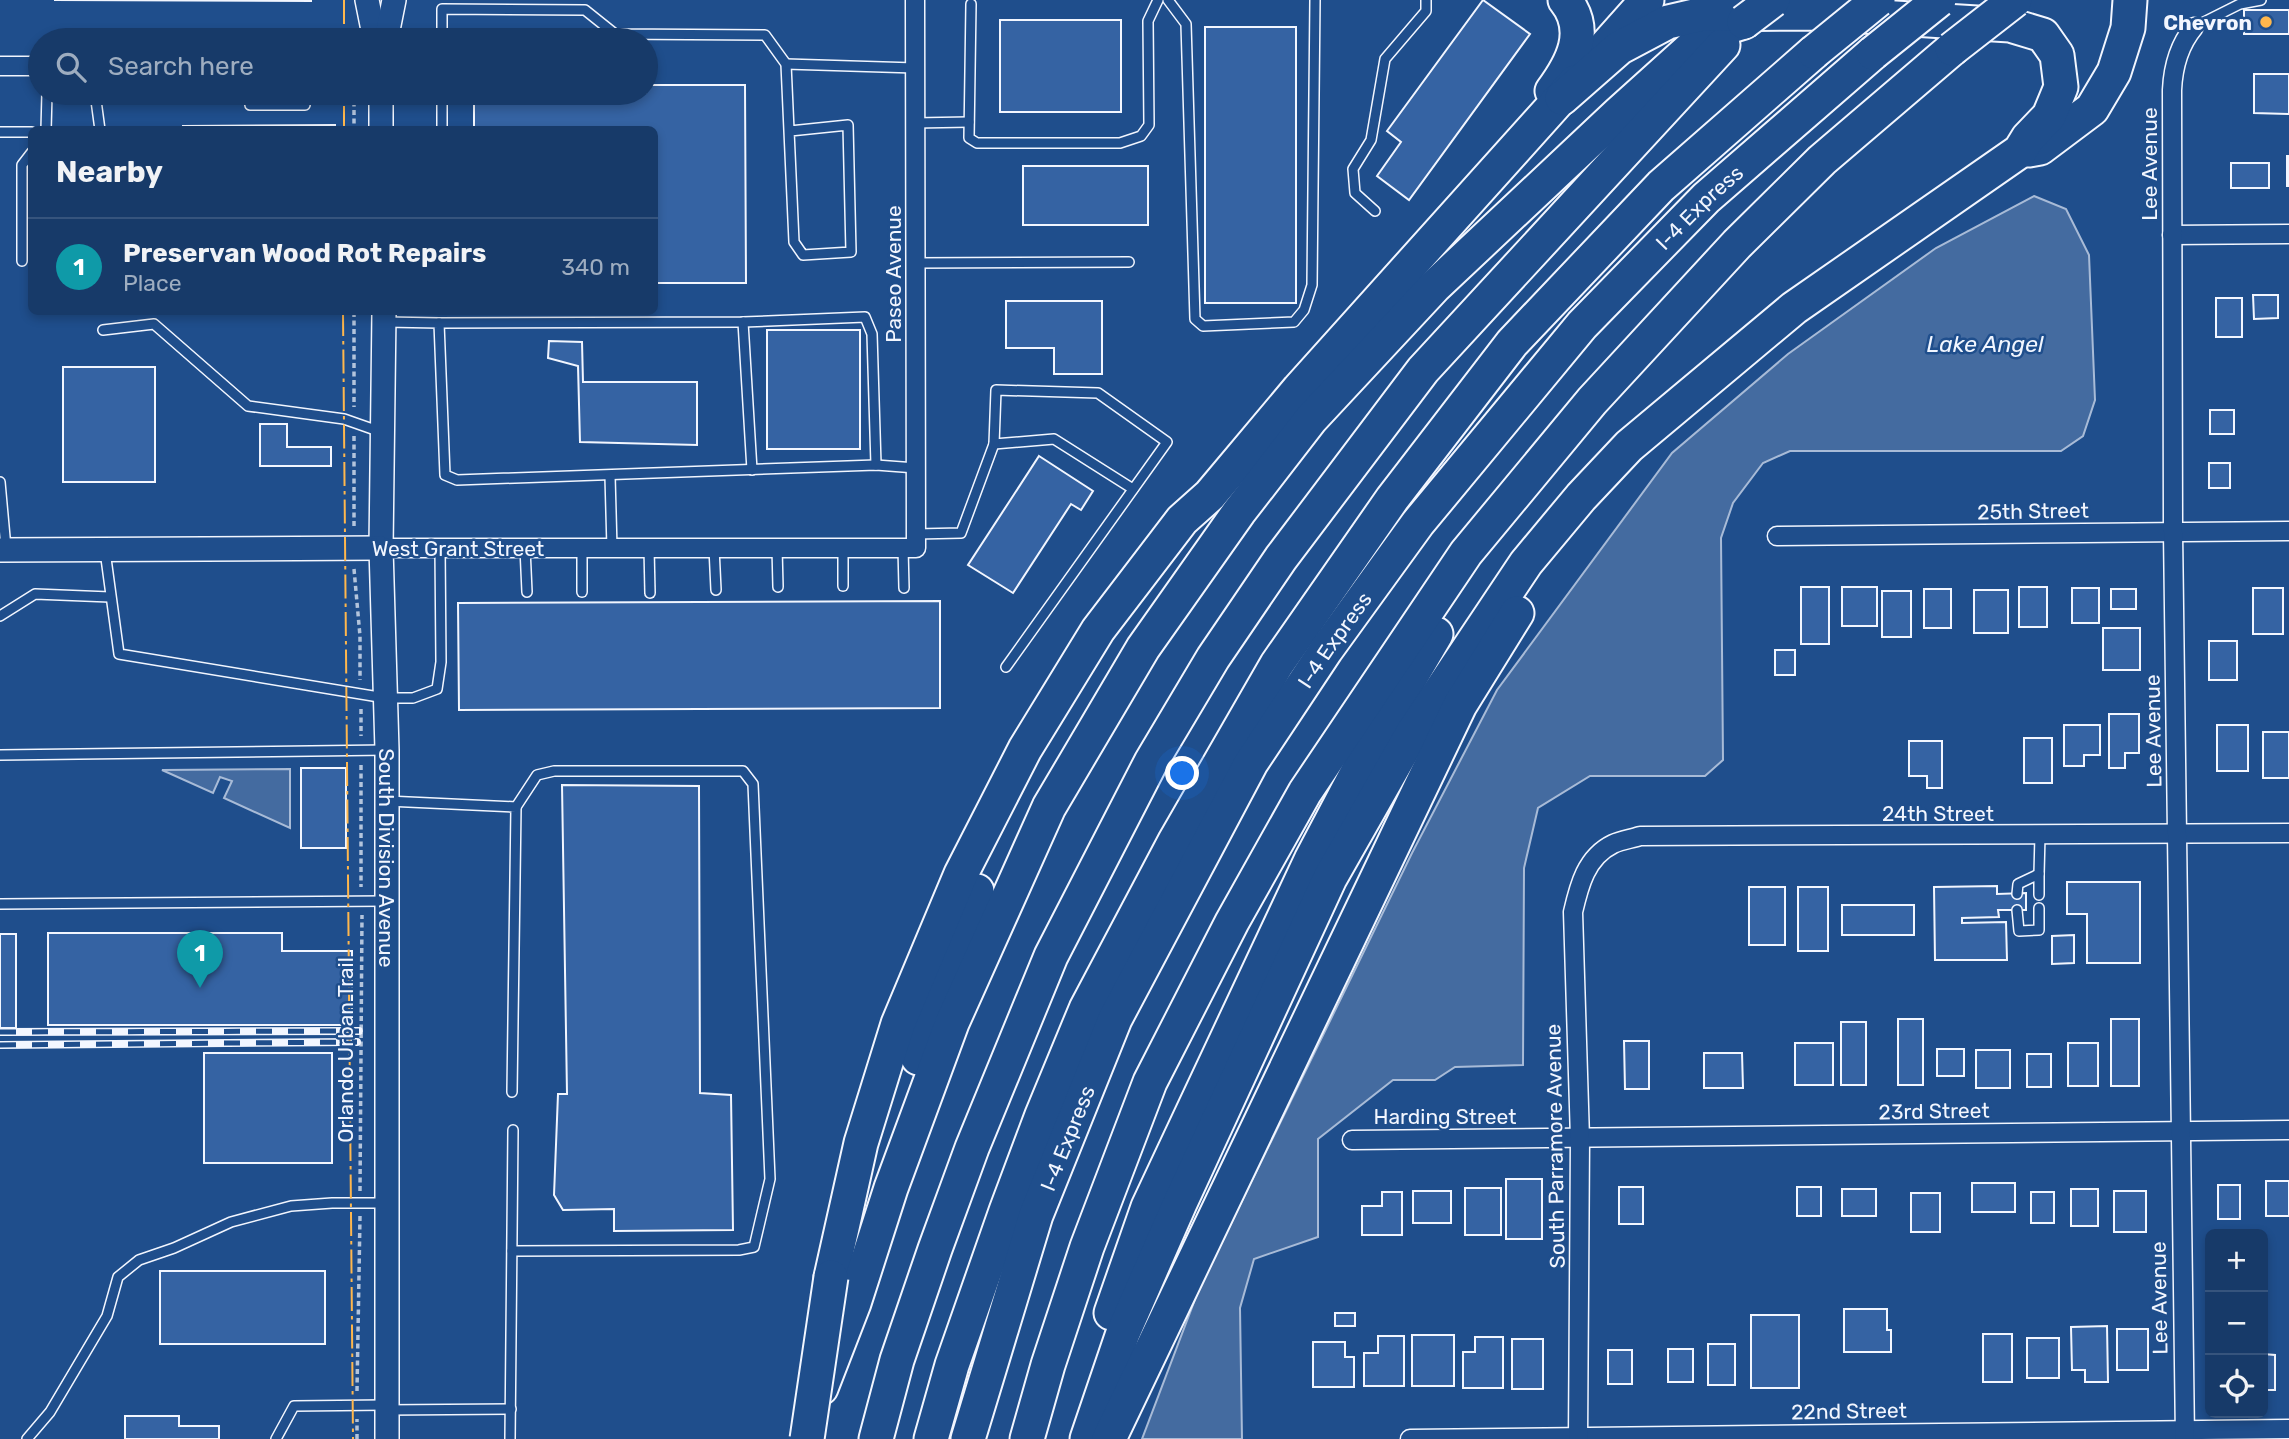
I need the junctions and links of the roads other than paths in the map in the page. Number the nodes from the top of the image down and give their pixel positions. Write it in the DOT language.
graph roads {
  1 [pos="367,0"];
  2 [pos="394,0"];
  3 [pos="915,0"];
  4 [pos="1158,0"];
  5 [pos="1168,0"];
  6 [pos="1315,0"];
  7 [pos="1426,0"];
  8 [pos="1565,0"];
  9 [pos="1647,0"];
  10 [pos="1773,0"];
  11 [pos="1878,0"];
  12 [pos="1939,0"];
  13 [pos="2015,0"];
  14 [pos="2146,0"];
  15 [pos="2261,0"];
  16 [pos="971,4"];
  17 [pos="2129,14"];
  18 [pos="1744,22"];
  19 [pos="2194,27"];
  20 [pos="373,28"];
  21 [pos="388,28"];
  22 [pos="442,28"];
  23 [pos="603,28"];
  24 [pos="658,36"];
  25 [pos="786,64"];
  26 [pos="0,66"];
  27 [pos="28,66"];
  28 [pos="915,68"];
  29 [pos="1562,98"];
  30 [pos="47,105"];
  31 [pos="96,105"];
  32 [pos="250,105"];
  33 [pos="305,105"];
  34 [pos="381,105"];
  35 [pos="442,105"];
  36 [pos="969,122"];
  37 [pos="915,123"];
  38 [pos="46,126"];
  39 [pos="99,126"];
  40 [pos="381,126"];
  41 [pos="442,126"];
  42 [pos="790,131"];
  43 [pos="0,132"];
  44 [pos="28,132"];
  45 [pos="2020,151"];
  46 [pos="28,157"];
  47 [pos="1460,209"];
  48 [pos="1375,211"];
  49 [pos="2289,234"];
  50 [pos="2172,235"];
  51 [pos="22,261"];
  52 [pos="1129,262"];
  53 [pos="915,263"];
  54 [pos="384,317"];
  55 [pos="743,322"];
  56 [pos="439,323"];
  57 [pos="103,330"];
  58 [pos="1732,362"];
  59 [pos="383,433"];
  60 [pos="994,444"];
  61 [pos="876,465"];
  62 [pos="916,468"];
  63 [pos="752,470"];
  64 [pos="610,476"];
  65 [pos="0,482"];
  66 [pos="1133,489"];
  67 [pos="1210,495"];
  68 [pos="2289,531"];
  69 [pos="2173,532"];
  70 [pos="1777,536"];
  71 [pos="912,543"];
  72 [pos="381,548"];
  73 [pos="440,548"];
  74 [pos="525,548"];
  75 [pos="582,548"];
  76 [pos="612,548"];
  77 [pos="649,548"];
  78 [pos="714,548"];
  79 [pos="777,548"];
  80 [pos="842,548"];
  81 [pos="105,549"];
  82 [pos="3,550"];
  83 [pos="1466,553"];
  84 [pos="843,586"];
  85 [pos="778,587"];
  86 [pos="904,588"];
  87 [pos="716,590"];
  88 [pos="527,592"];
  89 [pos="582,592"];
  90 [pos="650,593"];
  91 [pos="110,597"];
  92 [pos="0,616"];
  93 [pos="1006,667"];
  94 [pos="385,698"];
  95 [pos="387,750"];
  96 [pos="0,755"];
  97 [pos="387,801"];
  98 [pos="516,807"];
  99 [pos="2289,833"];
  100 [pos="2040,835"];
  101 [pos="2177,835"];
  102 [pos="1595,859"];
  103 [pos="2039,874"];
  104 [pos="2017,894"];
  105 [pos="2039,895"];
  106 [pos="387,901"];
  107 [pos="0,904"];
  108 [pos="2039,908"];
  109 [pos="2017,910"];
  110 [pos="512,1093"];
  111 [pos="513,1130"];
  112 [pos="2179,1130"];
  113 [pos="2289,1130"];
  114 [pos="1580,1139"];
  115 [pos="1352,1140"];
  116 [pos="891,1188"];
  117 [pos="387,1203"];
  118 [pos="512,1251"];
  119 [pos="855,1303"];
  120 [pos="387,1408"];
  121 [pos="511,1409"];
  122 [pos="2289,1429"];
  123 [pos="2185,1434"];
  124 [pos="1578,1438"];
  125 [pos="27,1439"];
  126 [pos="276,1439"];
  127 [pos="387,1439"];
  128 [pos="510,1439"];
  129 [pos="806,1439"];
  130 [pos="820,1439"];
  131 [pos="876,1439"];
  132 [pos="931,1439"];
  133 [pos="968,1439"];
  134 [pos="1027,1439"];
  135 [pos="1086,1439"];
  136 [pos="1109,1439"];
  137 [pos="1410,1439"];
  1 -- 20 [label="street"];
  2 -- 21 [label="street"];
  3 -- 28 [label="street, Paseo Avenue"];
  4 -- 36 [label="lane"];
  5 -- 6 [label="lane"];
  7 -- 48 [label="lane"];
  8 -- 47 [label="highway"];
  9 -- 29 [label="highway"];
  10 -- 18 [label="highway, bridge"];
  11 -- 132 [label="highway, I-4 Express, bridge"];
  12 -- 133 [label="highway, I-4 Express, bridge"];
  13 -- 83 [label="highway, bridge"];
  14 -- 17 [label="highway"];
  15 -- 19 [label="lane"];
  16 -- 36 [label="lane"];
  17 -- 45 [label="highway"];
  18 -- 116 [label="highway"];
  18 -- 131 [label="highway"];
  19 -- 50 [label="street, Lee Avenue"];
  22 -- 23 [label="lane"];
  24 -- 25 [label="lane"];
  25 -- 28 [label="lane"];
  25 -- 42 [label="lane"];
  26 -- 27 [label="street"];
  28 -- 37 [label="street, Paseo Avenue"];
  29 -- 45 [label="highway"];
  29 -- 47 [label="highway"];
  30 -- 38 [label="lane"];
  31 -- 39 [label="lane"];
  32 -- 33 [label="lane"];
  34 -- 40 [label="street"];
  35 -- 41 [label="lane"];
  36 -- 37 [label="lane"];
  37 -- 53 [label="street, Paseo Avenue"];
  42 -- 42 [label="lane"];
  43 -- 44 [label="lane"];
  45 -- 58 [label="highway"];
  46 -- 51 [label="lane"];
  47 -- 67 [label="highway"];
  49 -- 50 [label="street"];
  50 -- 69 [label="street, Lee Avenue"];
  52 -- 53 [label="lane"];
  53 -- 62 [label="street, Paseo Avenue"];
  54 -- 56 [label="lane"];
  54 -- 59 [label="street, South Division Avenue"];
  55 -- 56 [label="lane"];
  55 -- 61 [label="lane"];
  55 -- 63 [label="lane"];
  56 -- 64 [label="lane"];
  57 -- 59 [label="lane"];
  58 -- 135 [label="highway"];
  58 -- 136 [label="highway"];
  59 -- 72 [label="street, South Division Avenue"];
  60 -- 66 [label="lane"];
  60 -- 66 [label="lane"];
  60 -- 71 [label="lane"];
  61 -- 62 [label="lane"];
  61 -- 63 [label="lane"];
  62 -- 71 [label="street, Paseo Avenue"];
  63 -- 64 [label="lane"];
  64 -- 76 [label="lane"];
  65 -- 82 [label="lane"];
  66 -- 93 [label="lane"];
  67 -- 116 [label="highway"];
  67 -- 129 [label="highway, bridge"];
  68 -- 69 [label="street, 25th Street"];
  69 -- 70 [label="street, 25th Street"];
  69 -- 101 [label="street, Lee Avenue"];
  71 -- 80 [label="street, West Grant Street"];
  71 -- 86 [label="lane"];
  72 -- 73 [label="street, West Grant Street"];
  72 -- 81 [label="street, West Grant Street"];
  72 -- 94 [label="street, South Division Avenue"];
  73 -- 74 [label="street, West Grant Street"];
  73 -- 94 [label="lane"];
  74 -- 75 [label="street, West Grant Street"];
  74 -- 88 [label="lane"];
  75 -- 76 [label="street, West Grant Street"];
  75 -- 89 [label="lane"];
  76 -- 77 [label="street, West Grant Street"];
  77 -- 78 [label="street, West Grant Street"];
  77 -- 90 [label="lane"];
  78 -- 79 [label="street, West Grant Street"];
  78 -- 87 [label="lane"];
  79 -- 80 [label="street, West Grant Street"];
  79 -- 85 [label="lane"];
  80 -- 84 [label="lane"];
  81 -- 82 [label="street, West Grant Street"];
  81 -- 91 [label="lane"];
  83 -- 134 [label="highway"];
  83 -- 135 [label="highway"];
  91 -- 92 [label="lane"];
  91 -- 94 [label="lane"];
  94 -- 95 [label="street, South Division Avenue"];
  95 -- 96 [label="lane"];
  95 -- 97 [label="street, South Division Avenue"];
  97 -- 98 [label="lane"];
  97 -- 106 [label="street, South Division Avenue"];
  98 -- 110 [label="lane"];
  98 -- 118 [label="lane"];
  99 -- 101 [label="street, 24th Street"];
  100 -- 101 [label="street, 24th Street"];
  100 -- 102 [label="street, 24th Street"];
  100 -- 103 [label="lane"];
  101 -- 112 [label="street, Lee Avenue"];
  102 -- 114 [label="street, South Parramore Avenue"];
  103 -- 104 [label="lane"];
  103 -- 105 [label="lane"];
  106 -- 107 [label="lane"];
  106 -- 117 [label="street, South Division Avenue"];
  108 -- 109 [label="lane"];
  111 -- 118 [label="lane"];
  112 -- 113 [label="street, 23rd Street"];
  112 -- 114 [label="street, 23rd Street"];
  112 -- 123 [label="street, Lee Avenue"];
  114 -- 115 [label="street, Harding Street"];
  114 -- 124 [label="street, South Parramore Avenue"];
  116 -- 119 [label="highway"];
  117 -- 120 [label="street, South Division Avenue"];
  117 -- 125 [label="lane"];
  118 -- 121 [label="lane"];
  119 -- 129 [label="highway"];
  119 -- 130 [label="highway"];
  120 -- 121 [label="lane"];
  120 -- 126 [label="lane"];
  120 -- 127 [label="street, South Division Avenue"];
  121 -- 128 [label="lane"];
  122 -- 123 [label="street, 22nd Street"];
  123 -- 124 [label="street, 22nd Street"];
  124 -- 137 [label="street, 22nd Street"];
}
